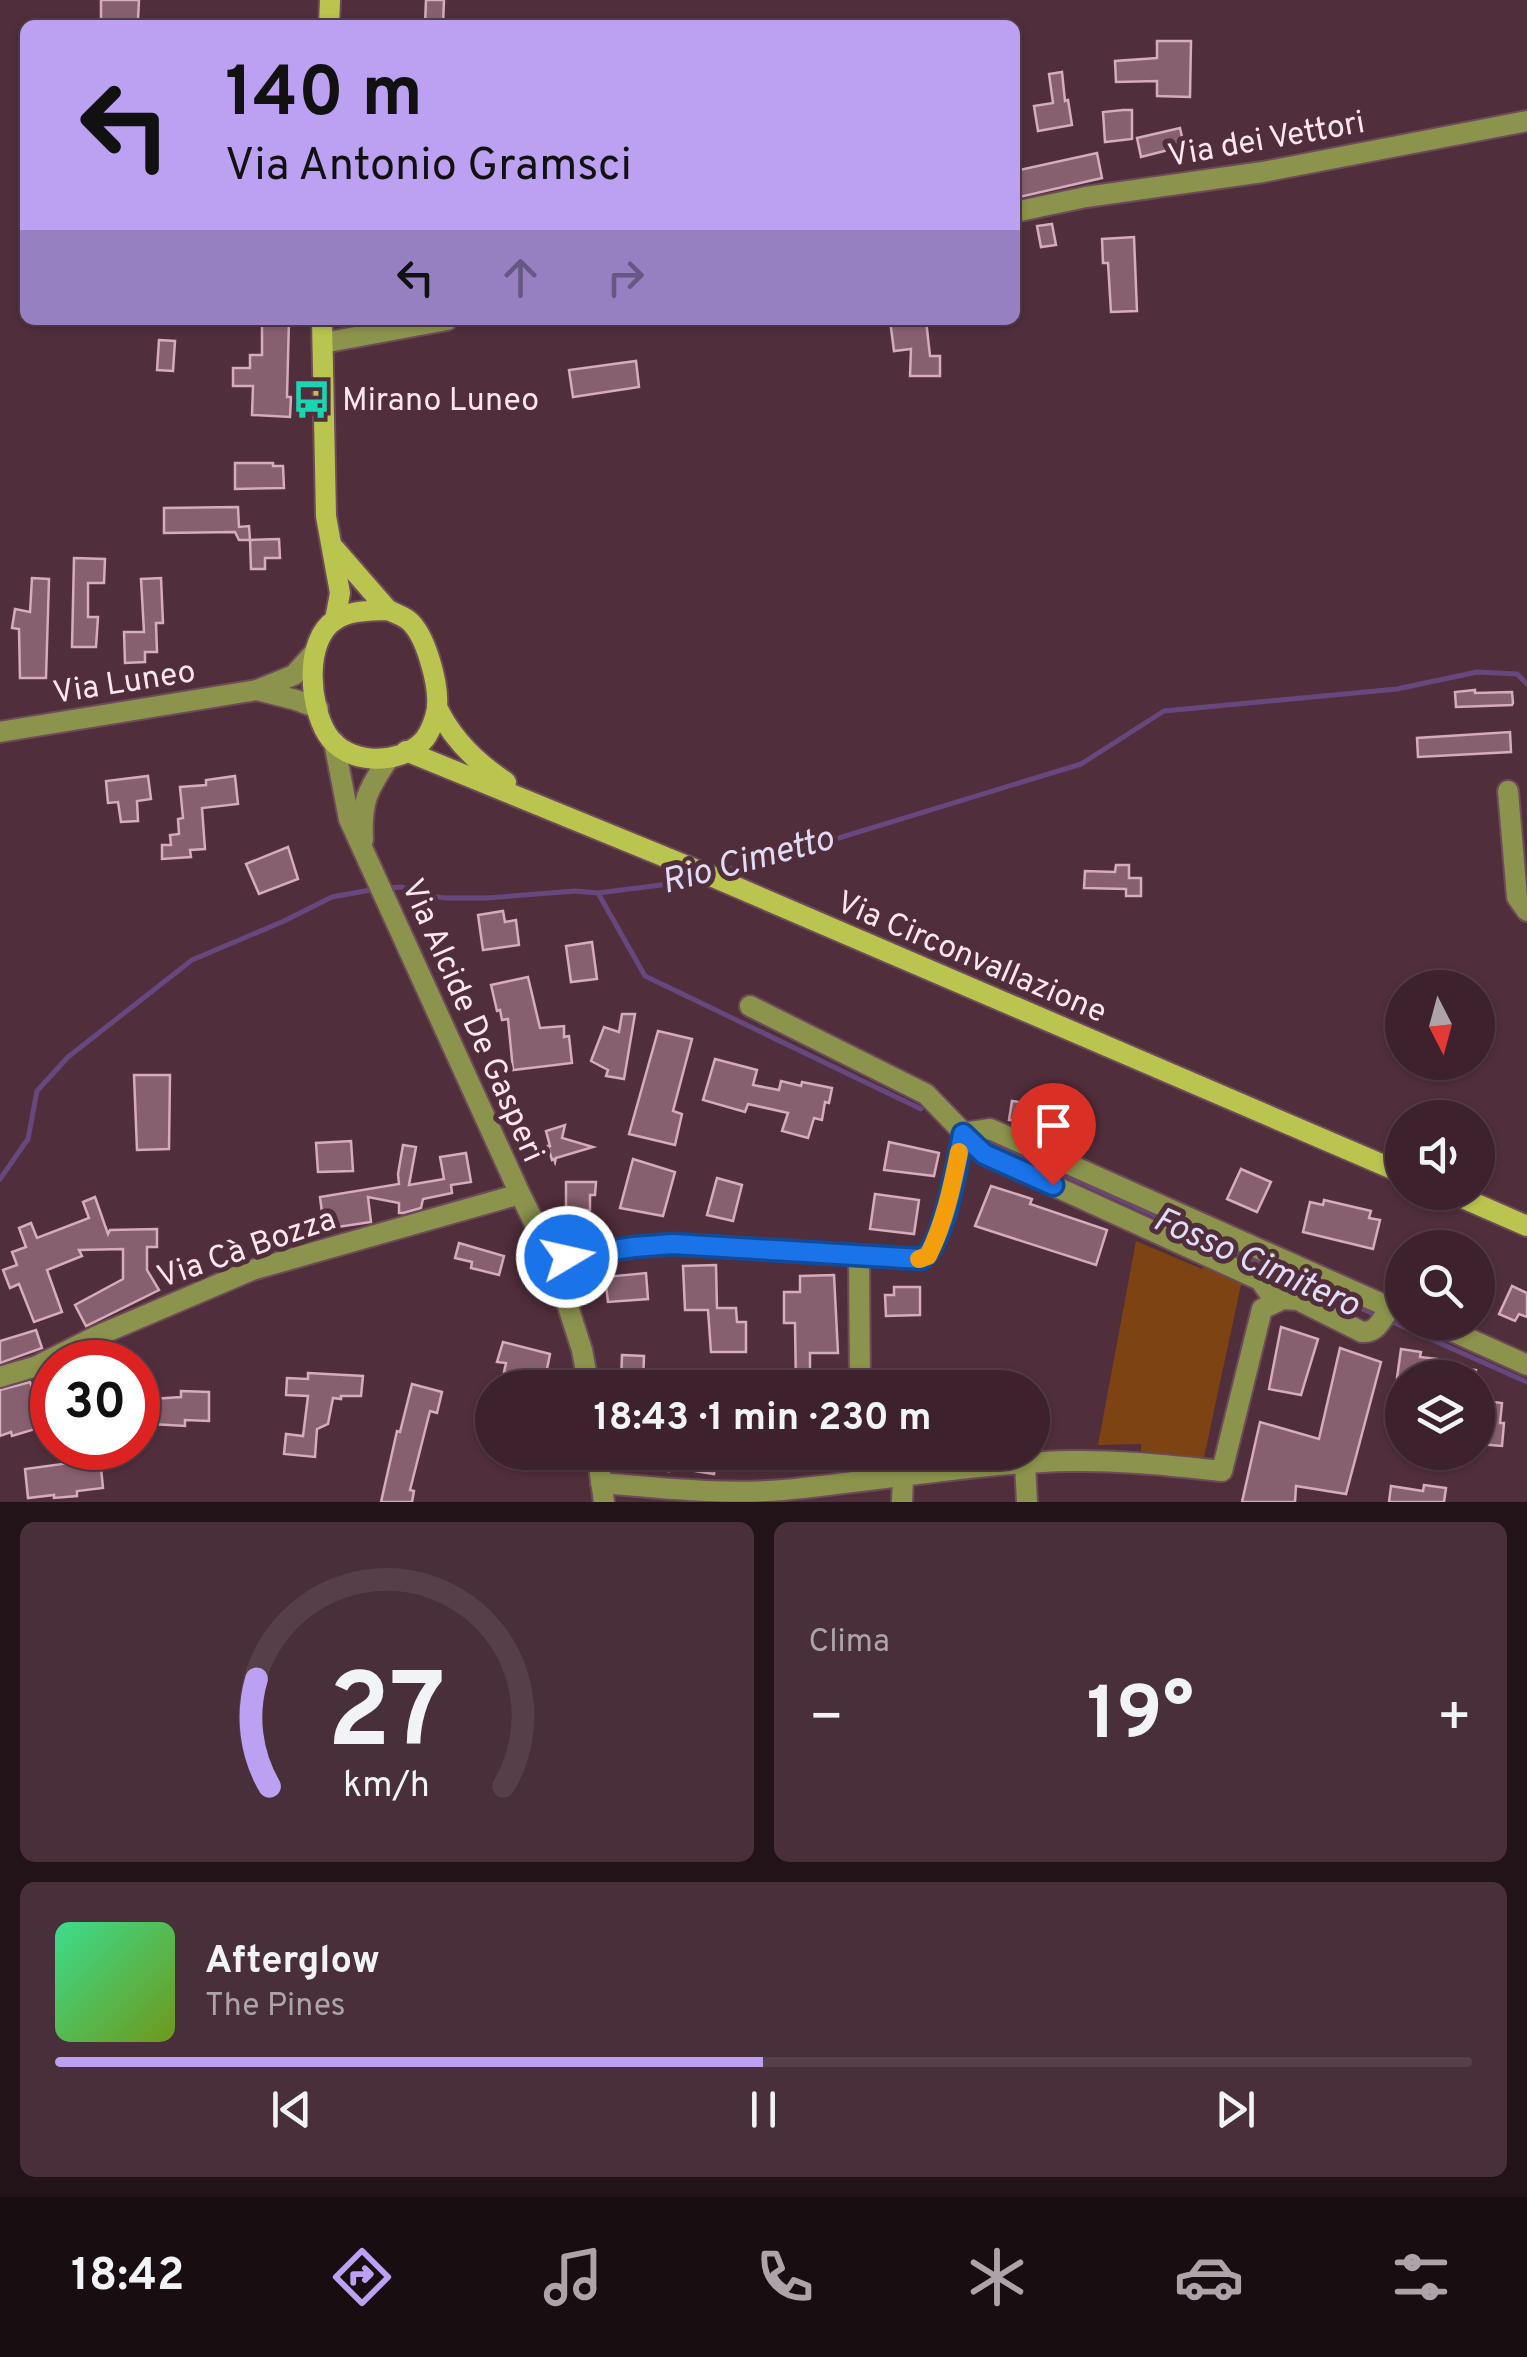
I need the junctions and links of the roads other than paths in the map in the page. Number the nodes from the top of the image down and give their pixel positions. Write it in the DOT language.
graph roads {
  1 [pos="1527,121"];
  2 [pos="1020,211"];
  3 [pos="322,325"];
  4 [pos="420,325"];
  5 [pos="323,343"];
  6 [pos="332,547"];
  7 [pos="388,610"];
  8 [pos="335,620"];
  9 [pos="313,654"];
  10 [pos="257,690"];
  11 [pos="437,707"];
  12 [pos="318,708"];
  13 [pos="0,732"];
  14 [pos="334,742"];
  15 [pos="397,755"];
  16 [pos="1508,791"];
  17 [pos="546,807"];
  18 [pos="363,847"];
  19 [pos="1527,911"];
  20 [pos="750,1006"];
  21 [pos="963,1134"];
  22 [pos="1385,1165"];
  23 [pos="520,1194"];
  24 [pos="1490,1210"];
  25 [pos="1527,1226"];
  26 [pos="859,1254"];
  27 [pos="553,1260"];
  28 [pos="1274,1301"];
  29 [pos="1385,1309"];
  30 [pos="1385,1318"];
  31 [pos="1472,1340"];
  32 [pos="1527,1365"];
  33 [pos="586,1370"];
  34 [pos="860,1370"];
  35 [pos="0,1378"];
  36 [pos="1050,1463"];
  37 [pos="860,1470"];
  38 [pos="964,1470"];
  39 [pos="1025,1470"];
  40 [pos="902,1477"];
  41 [pos="860,1480"];
  42 [pos="602,1492"];
  43 [pos="782,1496"];
  44 [pos="902,1502"];
  45 [pos="1026,1502"];
  1 -- 2 [label="street, Via dei Vettori"];
  3 -- 5 [label="main road"];
  4 -- 5 [label="street"];
  5 -- 6 [label="main road"];
  6 -- 7 [label="main road"];
  6 -- 8 [label="main road"];
  7 -- 8 [label="main road"];
  7 -- 11 [label="main road"];
  8 -- 9 [label="main road"];
  9 -- 10 [label="street"];
  9 -- 12 [label="main road"];
  10 -- 12 [label="street"];
  10 -- 13 [label="street, Via Luneo"];
  11 -- 15 [label="main road"];
  11 -- 17 [label="main road"];
  12 -- 14 [label="main road"];
  14 -- 15 [label="main road"];
  14 -- 18 [label="street, Via Alcide De Gasperi"];
  15 -- 17 [label="main road, Via Circonvallazione"];
  15 -- 18 [label="street"];
  16 -- 19 [label="street"];
  17 -- 22 [label="main road, Via Circonvallazione"];
  18 -- 23 [label="street, Via Alcide De Gasperi"];
  20 -- 21 [label="street"];
  21 -- 26 [label="street"];
  21 -- 28 [label="street"];
  21 -- 29 [label="street"];
  23 -- 27 [label="street, Via Alcide De Gasperi"];
  23 -- 35 [label="street, Via Cà Bozza"];
  24 -- 25 [label="main road"];
  26 -- 27 [label="street"];
  26 -- 34 [label="street"];
  27 -- 33 [label="street, Via Alcide De Gasperi"];
  28 -- 30 [label="street"];
  28 -- 36 [label="street"];
  31 -- 32 [label="street"];
  37 -- 41 [label="street"];
  38 -- 40 [label="street"];
  39 -- 45 [label="street"];
  40 -- 41 [label="street"];
  40 -- 44 [label="street"];
  41 -- 43 [label="street"];
  42 -- 43 [label="street"];
}
